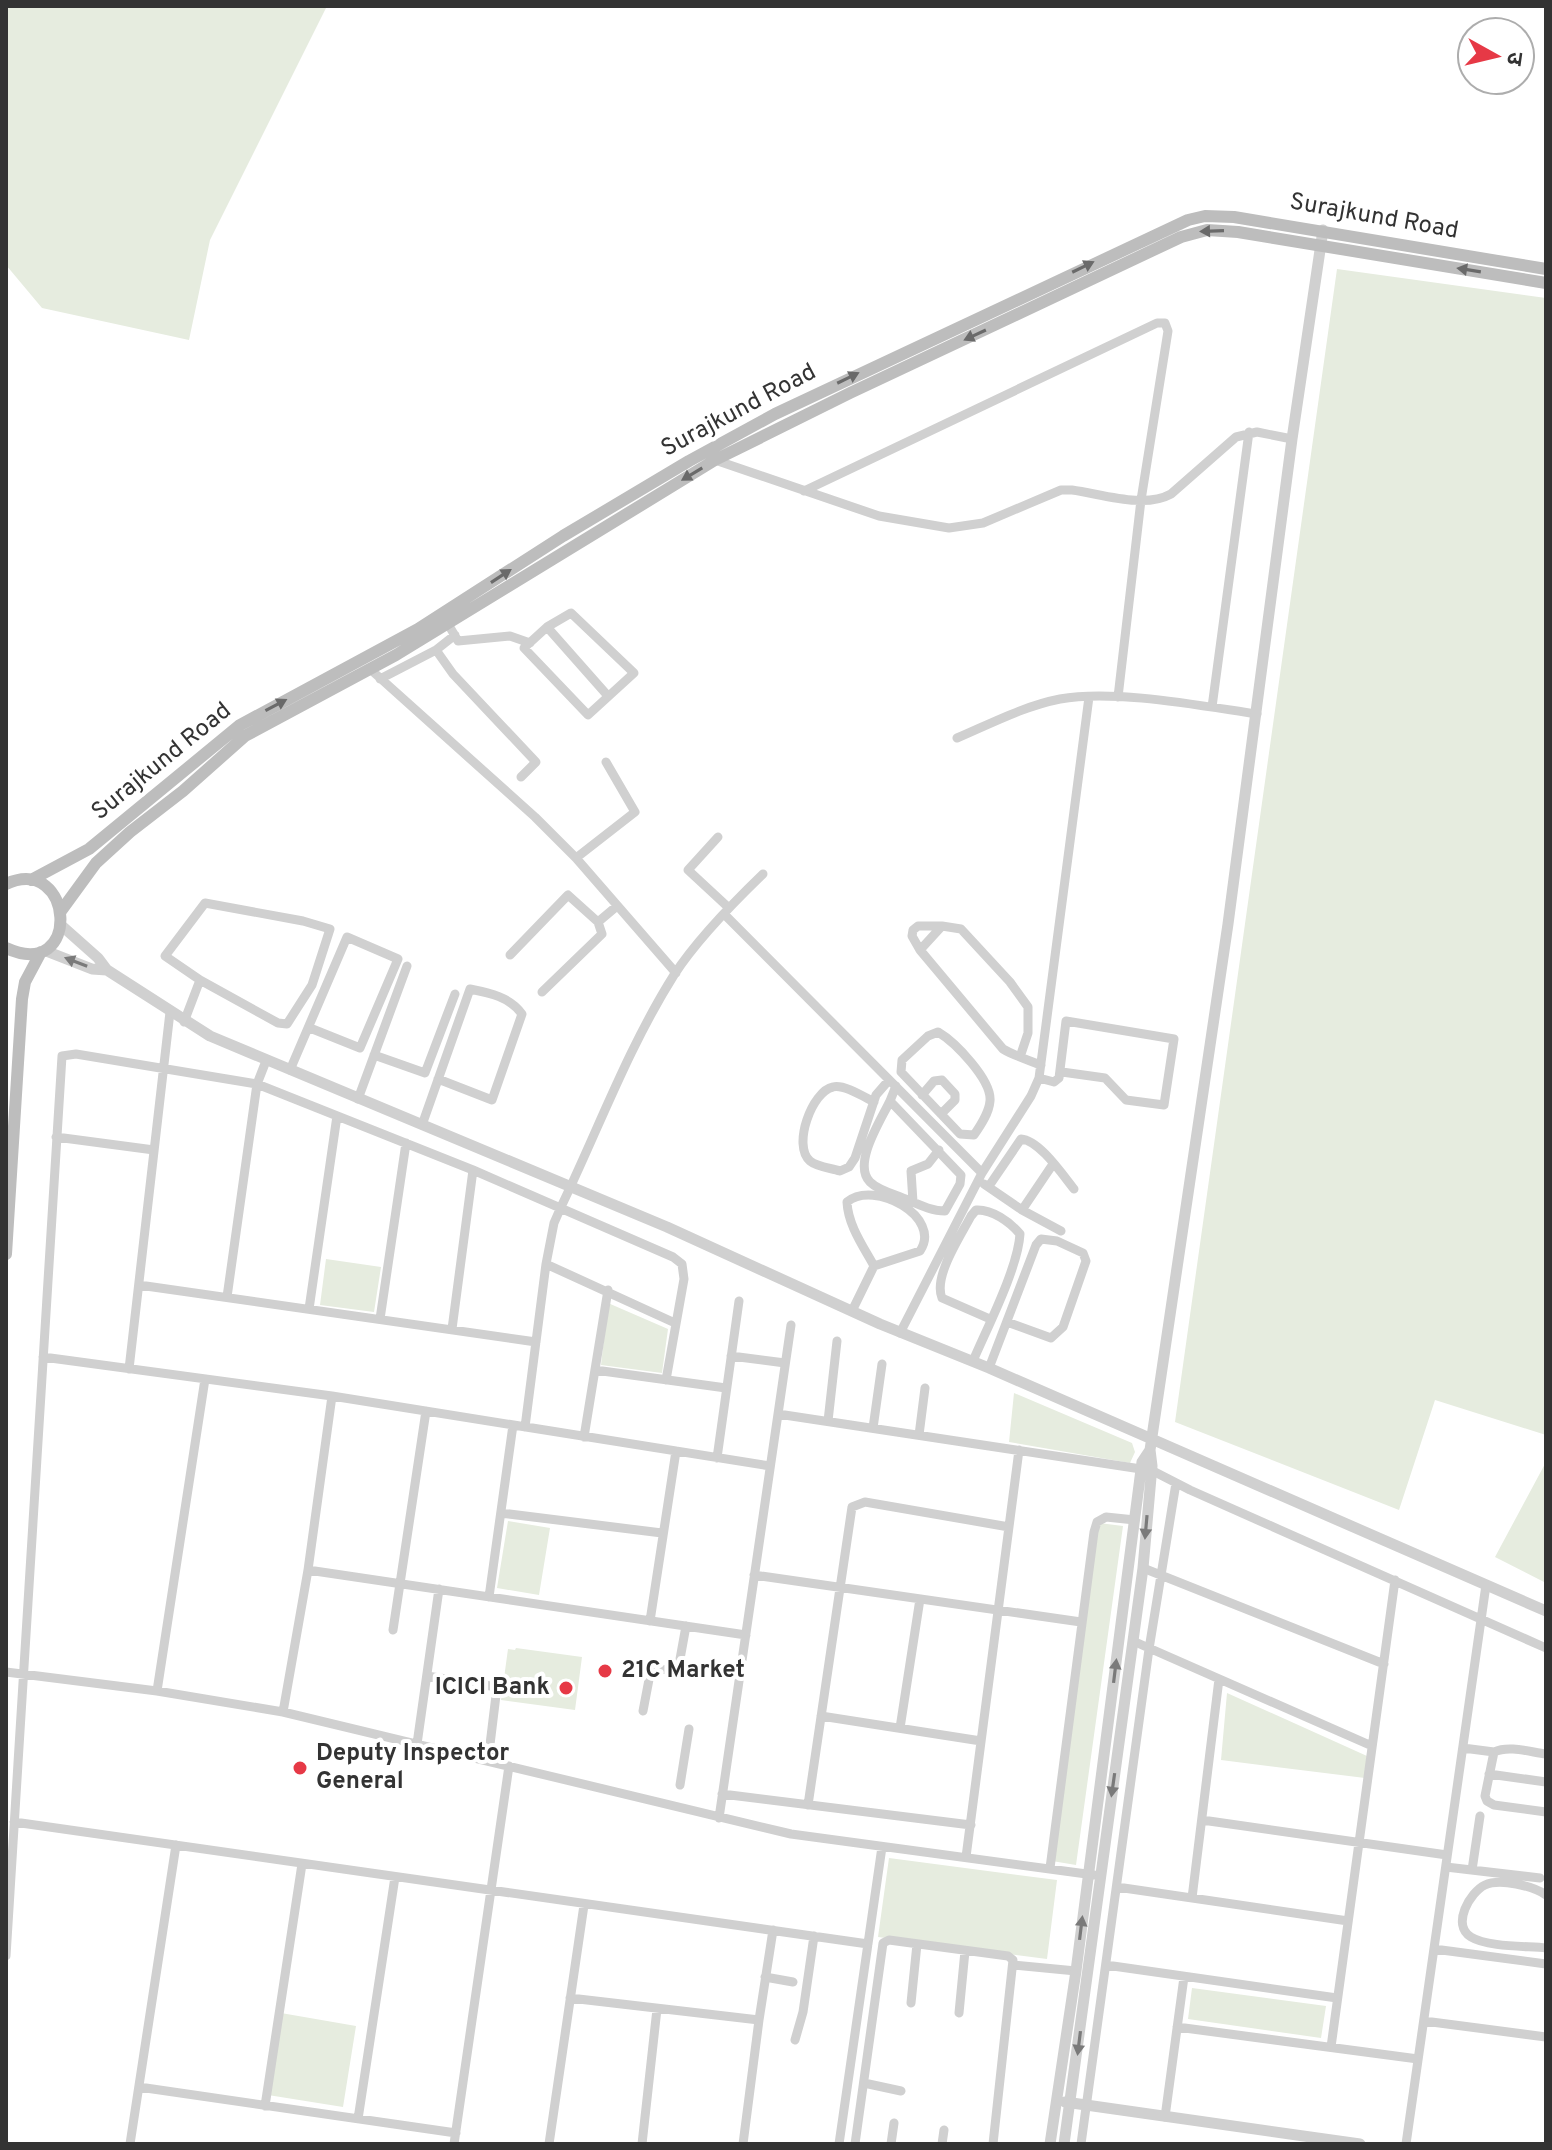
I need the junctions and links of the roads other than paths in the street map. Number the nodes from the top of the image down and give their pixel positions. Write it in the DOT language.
graph roads {
  1 [pos="1323,230"];
  2 [pos="1320,246"];
  3 [pos="1546,269"];
  4 [pos="1546,283"];
  5 [pos="1249,432"];
  6 [pos="1292,439"];
  7 [pos="715,460"];
  8 [pos="804,491"];
  9 [pos="1141,500"];
  10 [pos="547,627"];
  11 [pos="451,630"];
  12 [pos="530,643"];
  13 [pos="436,650"];
  14 [pos="375,674"];
  15 [pos="608,696"];
  16 [pos="1089,697"];
  17 [pos="1118,697"];
  18 [pos="1212,707"];
  19 [pos="1257,714"];
  20 [pos="957,738"];
  21 [pos="606,762"];
  22 [pos="521,777"];
  23 [pos="718,837"];
  24 [pos="576,858"];
  25 [pos="763,874"];
  26 [pos="31,880"];
  27 [pos="8,882"];
  28 [pos="617,906"];
  29 [pos="61,911"];
  30 [pos="727,911"];
  31 [pos="598,922"];
  32 [pos="62,926"];
  33 [pos="942,926"];
  34 [pos="6,948"];
  35 [pos="920,950"];
  36 [pos="43,952"];
  37 [pos="510,955"];
  38 [pos="407,966"];
  39 [pos="107,970"];
  40 [pos="676,973"];
  41 [pos="200,980"];
  42 [pos="542,992"];
  43 [pos="455,994"];
  44 [pos="170,1012"];
  45 [pos="184,1022"];
  46 [pos="310,1028"];
  47 [pos="455,1032"];
  48 [pos="466,1037"];
  49 [pos="374,1055"];
  50 [pos="1020,1057"];
  51 [pos="266,1061"];
  52 [pos="1041,1065"];
  53 [pos="164,1068"];
  54 [pos="290,1070"];
  55 [pos="1062,1072"];
  56 [pos="1039,1078"];
  57 [pos="438,1079"];
  58 [pos="893,1083"];
  59 [pos="257,1084"];
  60 [pos="922,1095"];
  61 [pos="358,1099"];
  62 [pos="890,1101"];
  63 [pos="874,1102"];
  64 [pos="932,1106"];
  65 [pos="941,1114"];
  66 [pos="924,1115"];
  67 [pos="337,1116"];
  68 [pos="422,1125"];
  69 [pos="56,1137"];
  70 [pos="406,1143"];
  71 [pos="154,1150"];
  72 [pos="939,1150"];
  73 [pos="9,1163"];
  74 [pos="1053,1164"];
  75 [pos="473,1170"];
  76 [pos="980,1177"];
  77 [pos="571,1186"];
  78 [pos="989,1186"];
  79 [pos="1074,1189"];
  80 [pos="913,1202"];
  81 [pos="561,1207"];
  82 [pos="1022,1210"];
  83 [pos="1061,1231"];
  84 [pos="6,1254"];
  85 [pos="546,1264"];
  86 [pos="874,1266"];
  87 [pos="139,1285"];
  88 [pos="608,1290"];
  89 [pos="227,1297"];
  90 [pos="739,1301"];
  91 [pos="309,1309"];
  92 [pos="852,1311"];
  93 [pos="380,1319"];
  94 [pos="990,1319"];
  95 [pos="1007,1322"];
  96 [pos="675,1323"];
  97 [pos="791,1325"];
  98 [pos="452,1329"];
  99 [pos="900,1333"];
  100 [pos="837,1341"];
  101 [pos="536,1342"];
  102 [pos="731,1356"];
  103 [pos="43,1357"];
  104 [pos="973,1361"];
  105 [pos="785,1363"];
  106 [pos="882,1364"];
  107 [pos="989,1368"];
  108 [pos="129,1369"];
  109 [pos="595,1370"];
  110 [pos="205,1379"];
  111 [pos="666,1380"];
  112 [pos="726,1388"];
  113 [pos="925,1388"];
  114 [pos="332,1396"];
  115 [pos="426,1411"];
  116 [pos="778,1414"];
  117 [pos="828,1421"];
  118 [pos="513,1425"];
  119 [pos="525,1427"];
  120 [pos="873,1428"];
  121 [pos="919,1435"];
  122 [pos="584,1437"];
  123 [pos="1151,1444"];
  124 [pos="1019,1450"];
  125 [pos="676,1451"];
  126 [pos="717,1458"];
  127 [pos="770,1466"];
  128 [pos="1146,1469"];
  129 [pos="1176,1483"];
  130 [pos="501,1513"];
  131 [pos="1135,1520"];
  132 [pos="1009,1527"];
  133 [pos="662,1533"];
  134 [pos="1143,1568"];
  135 [pos="308,1570"];
  136 [pos="1161,1574"];
  137 [pos="754,1575"];
  138 [pos="1395,1580"];
  139 [pos="400,1583"];
  140 [pos="1486,1585"];
  141 [pos="840,1587"];
  142 [pos="439,1589"];
  143 [pos="489,1597"];
  144 [pos="920,1599"];
  145 [pos="998,1610"];
  146 [pos="1546,1611"];
  147 [pos="1481,1619"];
  148 [pos="650,1621"];
  149 [pos="1081,1622"];
  150 [pos="686,1626"];
  151 [pos="393,1630"];
  152 [pos="746,1635"];
  153 [pos="1133,1641"];
  154 [pos="1546,1648"];
  155 [pos="1149,1649"];
  156 [pos="1384,1664"];
  157 [pos="6,1672"];
  158 [pos="23,1674"];
  159 [pos="427,1676"];
  160 [pos="1219,1679"];
  161 [pos="157,1691"];
  162 [pos="643,1711"];
  163 [pos="283,1712"];
  164 [pos="821,1716"];
  165 [pos="900,1728"];
  166 [pos="689,1729"];
  167 [pos="1120,1734"];
  168 [pos="1137,1738"];
  169 [pos="981,1741"];
  170 [pos="417,1744"];
  171 [pos="1372,1746"];
  172 [pos="1463,1748"];
  173 [pos="1494,1752"];
  174 [pos="1546,1754"];
  175 [pos="488,1761"];
  176 [pos="509,1766"];
  177 [pos="1489,1774"];
  178 [pos="1546,1782"];
  179 [pos="680,1785"];
  180 [pos="722,1794"];
  181 [pos="808,1805"];
  182 [pos="1546,1812"];
  183 [pos="1480,1816"];
  184 [pos="719,1818"];
  185 [pos="1109,1818"];
  186 [pos="1126,1819"];
  187 [pos="1202,1820"];
  188 [pos="14,1822"];
  189 [pos="971,1825"];
  190 [pos="1359,1842"];
  191 [pos="176,1845"];
  192 [pos="882,1847"];
  193 [pos="1447,1855"];
  194 [pos="966,1857"];
  195 [pos="302,1864"];
  196 [pos="1446,1867"];
  197 [pos="1050,1868"];
  198 [pos="1472,1870"];
  199 [pos="1094,1875"];
  200 [pos="395,1877"];
  201 [pos="1540,1878"];
  202 [pos="1117,1887"];
  203 [pos="489,1889"];
  204 [pos="1546,1895"];
  205 [pos="1192,1898"];
  206 [pos="584,1905"];
  207 [pos="1348,1921"];
  208 [pos="773,1930"];
  209 [pos="814,1936"];
  210 [pos="868,1944"];
  211 [pos="917,1944"];
  212 [pos="1546,1948"];
  213 [pos="1434,1949"];
  214 [pos="965,1951"];
  215 [pos="6,1956"];
  216 [pos="1546,1964"];
  217 [pos="1014,1965"];
  218 [pos="1106,1965"];
  219 [pos="1076,1971"];
  220 [pos="765,1977"];
  221 [pos="1184,1977"];
  222 [pos="793,1982"];
  223 [pos="570,1998"];
  224 [pos="1337,1998"];
  225 [pos="911,2003"];
  226 [pos="657,2009"];
  227 [pos="959,2013"];
  228 [pos="759,2020"];
  229 [pos="1424,2021"];
  230 [pos="1177,2027"];
  231 [pos="1546,2037"];
  232 [pos="795,2040"];
  233 [pos="1331,2047"];
  234 [pos="1418,2059"];
  235 [pos="864,2083"];
  236 [pos="139,2087"];
  237 [pos="901,2091"];
  238 [pos="1057,2100"];
  239 [pos="1071,2103"];
  240 [pos="1086,2105"];
  241 [pos="265,2106"];
  242 [pos="1165,2117"];
  243 [pos="358,2119"];
  244 [pos="894,2123"];
  245 [pos="944,2130"];
  246 [pos="455,2139"];
  247 [pos="1307,2140"];
  248 [pos="130,2144"];
  249 [pos="549,2144"];
  250 [pos="642,2144"];
  251 [pos="743,2144"];
  252 [pos="839,2144"];
  253 [pos="855,2144"];
  254 [pos="891,2144"];
  255 [pos="942,2144"];
  256 [pos="993,2144"];
  257 [pos="1050,2144"];
  258 [pos="1064,2144"];
  259 [pos="1081,2144"];
  260 [pos="1360,2144"];
  261 [pos="1406,2144"];
  1 -- 2 [label="street"];
  1 -- 3 [label="main road, Surajkund Road"];
  26 -- 1 [label="main road, Surajkund Road, one-way"];
  4 -- 2 [label="main road, Surajkund Road, one-way"];
  2 -- 6 [label="street"];
  2 -- 7 [label="main road, Surajkund Road, one-way"];
  5 -- 6 [label="street"];
  5 -- 9 [label="street"];
  5 -- 18 [label="street"];
  6 -- 19 [label="street"];
  7 -- 8 [label="street"];
  7 -- 11 [label="main road, Surajkund Road, one-way"];
  8 -- 9 [label="street"];
  8 -- 9 [label="street"];
  9 -- 17 [label="street"];
  10 -- 12 [label="street"];
  10 -- 15 [label="street"];
  10 -- 15 [label="street"];
  11 -- 12 [label="street"];
  11 -- 13 [label="street"];
  11 -- 14 [label="main road, Surajkund Road"];
  12 -- 15 [label="street"];
  13 -- 14 [label="street"];
  13 -- 22 [label="street"];
  14 -- 24 [label="street"];
  14 -- 29 [label="main road, Surajkund Road"];
  16 -- 17 [label="street"];
  16 -- 20 [label="street"];
  16 -- 52 [label="street"];
  17 -- 18 [label="street"];
  18 -- 19 [label="street"];
  19 -- 123 [label="street"];
  21 -- 24 [label="street"];
  23 -- 30 [label="street"];
  24 -- 28 [label="street"];
  25 -- 30 [label="street"];
  26 -- 27 [label="main road"];
  26 -- 29 [label="main road"];
  28 -- 31 [label="street"];
  28 -- 40 [label="street"];
  29 -- 32 [label="main road"];
  30 -- 40 [label="street"];
  30 -- 58 [label="street"];
  31 -- 37 [label="street"];
  31 -- 42 [label="street"];
  32 -- 36 [label="main road"];
  32 -- 39 [label="street"];
  33 -- 35 [label="street"];
  33 -- 35 [label="street"];
  33 -- 50 [label="street"];
  34 -- 36 [label="main road"];
  35 -- 50 [label="street"];
  39 -- 36 [label="street, one-way"];
  36 -- 73 [label="main road"];
  38 -- 49 [label="street"];
  39 -- 44 [label="street"];
  40 -- 77 [label="street"];
  41 -- 41 [label="street"];
  41 -- 45 [label="street"];
  43 -- 49 [label="street"];
  44 -- 45 [label="street"];
  44 -- 53 [label="street"];
  45 -- 51 [label="street"];
  46 -- 46 [label="street"];
  46 -- 54 [label="street"];
  47 -- 48 [label="street"];
  47 -- 57 [label="street"];
  47 -- 57 [label="street"];
  49 -- 61 [label="street"];
  50 -- 52 [label="street"];
  51 -- 54 [label="street"];
  51 -- 59 [label="street"];
  52 -- 56 [label="street"];
  53 -- 59 [label="street"];
  53 -- 69 [label="street"];
  53 -- 71 [label="street"];
  54 -- 61 [label="street"];
  55 -- 55 [label="street"];
  55 -- 56 [label="street"];
  56 -- 76 [label="street"];
  57 -- 68 [label="street"];
  58 -- 62 [label="street"];
  58 -- 63 [label="street"];
  58 -- 66 [label="street"];
  59 -- 67 [label="street"];
  59 -- 89 [label="street"];
  60 -- 64 [label="street"];
  60 -- 65 [label="street"];
  60 -- 65 [label="street"];
  61 -- 68 [label="street"];
  62 -- 72 [label="street"];
  62 -- 80 [label="street"];
  63 -- 63 [label="street"];
  64 -- 65 [label="street"];
  64 -- 66 [label="street"];
  66 -- 76 [label="street"];
  67 -- 70 [label="street"];
  67 -- 91 [label="street"];
  68 -- 77 [label="street"];
  69 -- 71 [label="street"];
  69 -- 103 [label="street"];
  70 -- 75 [label="street"];
  70 -- 93 [label="street"];
  71 -- 87 [label="street"];
  72 -- 80 [label="street"];
  72 -- 80 [label="street"];
  73 -- 84 [label="main road"];
  74 -- 78 [label="street"];
  74 -- 79 [label="street"];
  74 -- 82 [label="street"];
  75 -- 81 [label="street"];
  75 -- 98 [label="street"];
  76 -- 78 [label="street"];
  76 -- 99 [label="street"];
  77 -- 81 [label="street"];
  77 -- 92 [label="street"];
  78 -- 82 [label="street"];
  81 -- 85 [label="street"];
  81 -- 96 [label="street"];
  82 -- 83 [label="street"];
  85 -- 88 [label="street"];
  85 -- 101 [label="street"];
  86 -- 86 [label="street"];
  86 -- 92 [label="street"];
  87 -- 89 [label="street"];
  87 -- 108 [label="street"];
  88 -- 96 [label="street"];
  88 -- 109 [label="street"];
  89 -- 91 [label="street"];
  90 -- 102 [label="street"];
  91 -- 93 [label="street"];
  92 -- 99 [label="street"];
  93 -- 98 [label="street"];
  94 -- 94 [label="street"];
  94 -- 104 [label="street"];
  95 -- 95 [label="street"];
  95 -- 107 [label="street"];
  96 -- 111 [label="street"];
  97 -- 105 [label="street"];
  98 -- 101 [label="street"];
  99 -- 104 [label="street"];
  100 -- 117 [label="street"];
  101 -- 119 [label="street"];
  102 -- 105 [label="street"];
  102 -- 112 [label="street"];
  103 -- 108 [label="street"];
  103 -- 158 [label="street"];
  104 -- 107 [label="street"];
  105 -- 116 [label="street"];
  106 -- 120 [label="street"];
  107 -- 123 [label="street"];
  108 -- 110 [label="street"];
  109 -- 111 [label="street"];
  109 -- 122 [label="street"];
  110 -- 114 [label="street"];
  110 -- 161 [label="street"];
  111 -- 112 [label="street"];
  112 -- 126 [label="street"];
  113 -- 121 [label="street"];
  114 -- 115 [label="street"];
  114 -- 135 [label="street"];
  115 -- 118 [label="street"];
  115 -- 139 [label="street"];
  116 -- 117 [label="street"];
  116 -- 127 [label="street"];
  117 -- 120 [label="street"];
  118 -- 119 [label="street"];
  118 -- 130 [label="street"];
  119 -- 122 [label="street"];
  120 -- 121 [label="street"];
  121 -- 124 [label="street"];
  122 -- 125 [label="street"];
  123 -- 128 [label="street"];
  123 -- 140 [label="street"];
  124 -- 128 [label="street"];
  124 -- 132 [label="street"];
  125 -- 126 [label="street"];
  125 -- 133 [label="street"];
  126 -- 127 [label="street"];
  127 -- 137 [label="street"];
  128 -- 129 [label="street"];
  128 -- 131 [label="street"];
  128 -- 134 [label="street, one-way"];
  129 -- 136 [label="street"];
  129 -- 138 [label="street"];
  130 -- 133 [label="street"];
  130 -- 143 [label="street"];
  131 -- 149 [label="street"];
  199 -- 131 [label="street, one-way"];
  132 -- 141 [label="street"];
  132 -- 145 [label="street"];
  133 -- 148 [label="street"];
  134 -- 136 [label="street"];
  134 -- 153 [label="street"];
  135 -- 139 [label="street"];
  135 -- 163 [label="street"];
  136 -- 155 [label="street"];
  136 -- 156 [label="street"];
  137 -- 141 [label="street"];
  137 -- 152 [label="street"];
  138 -- 147 [label="street"];
  138 -- 156 [label="street"];
  139 -- 142 [label="street"];
  139 -- 151 [label="street"];
  140 -- 146 [label="street"];
  140 -- 147 [label="street"];
  141 -- 144 [label="street"];
  141 -- 164 [label="street"];
  142 -- 143 [label="street"];
  142 -- 159 [label="street"];
  143 -- 148 [label="street"];
  144 -- 145 [label="street"];
  144 -- 165 [label="street"];
  145 -- 149 [label="street"];
  145 -- 169 [label="street"];
  147 -- 154 [label="street"];
  147 -- 172 [label="street"];
  148 -- 150 [label="street"];
  149 -- 197 [label="street"];
  150 -- 152 [label="street"];
  150 -- 162 [label="street"];
  152 -- 180 [label="street"];
  153 -- 155 [label="street"];
  153 -- 167 [label="street"];
  155 -- 160 [label="street"];
  155 -- 168 [label="street"];
  156 -- 171 [label="street"];
  157 -- 158 [label="street"];
  158 -- 161 [label="street"];
  158 -- 188 [label="street"];
  159 -- 170 [label="street"];
  159 -- 175 [label="street"];
  160 -- 171 [label="street"];
  160 -- 187 [label="street"];
  161 -- 163 [label="street"];
  163 -- 170 [label="street"];
  164 -- 165 [label="street"];
  164 -- 181 [label="street"];
  165 -- 169 [label="street"];
  166 -- 179 [label="street"];
  167 -- 168 [label="street"];
  167 -- 185 [label="street, one-way"];
  168 -- 186 [label="street"];
  169 -- 189 [label="street"];
  170 -- 175 [label="street"];
  171 -- 190 [label="street"];
  172 -- 173 [label="street"];
  172 -- 193 [label="street"];
  173 -- 174 [label="street"];
  173 -- 177 [label="street"];
  175 -- 176 [label="street"];
  176 -- 184 [label="street"];
  176 -- 203 [label="street"];
  177 -- 178 [label="street"];
  177 -- 182 [label="street"];
  180 -- 181 [label="street"];
  180 -- 184 [label="street"];
  181 -- 189 [label="street"];
  183 -- 198 [label="street"];
  184 -- 192 [label="street"];
  185 -- 186 [label="street"];
  185 -- 199 [label="street"];
  186 -- 202 [label="street"];
  187 -- 190 [label="street"];
  187 -- 205 [label="street"];
  188 -- 191 [label="street"];
  188 -- 215 [label="street"];
  189 -- 194 [label="street"];
  190 -- 193 [label="street"];
  190 -- 207 [label="street"];
  191 -- 195 [label="street"];
  191 -- 236 [label="street"];
  192 -- 194 [label="street"];
  192 -- 210 [label="street"];
  193 -- 196 [label="street"];
  194 -- 197 [label="street"];
  195 -- 200 [label="street"];
  195 -- 241 [label="street"];
  196 -- 198 [label="street"];
  196 -- 213 [label="street"];
  197 -- 199 [label="street"];
  198 -- 201 [label="street"];
  219 -- 199 [label="street, one-way"];
  199 -- 239 [label="street, one-way"];
  200 -- 203 [label="street"];
  200 -- 243 [label="street"];
  202 -- 205 [label="street"];
  202 -- 218 [label="street"];
  203 -- 206 [label="street"];
  203 -- 246 [label="street"];
  204 -- 212 [label="street"];
  205 -- 207 [label="street"];
  206 -- 208 [label="street"];
  206 -- 223 [label="street"];
  207 -- 224 [label="street"];
  208 -- 209 [label="street"];
  208 -- 220 [label="street"];
  209 -- 210 [label="street"];
  209 -- 232 [label="street"];
  210 -- 252 [label="street"];
  211 -- 214 [label="street"];
  211 -- 225 [label="street"];
  211 -- 235 [label="street"];
  213 -- 216 [label="street"];
  213 -- 229 [label="street"];
  214 -- 217 [label="street"];
  214 -- 227 [label="street"];
  217 -- 219 [label="street"];
  217 -- 256 [label="street"];
  218 -- 221 [label="street"];
  218 -- 240 [label="street"];
  219 -- 238 [label="street"];
  220 -- 222 [label="street"];
  220 -- 228 [label="street"];
  221 -- 224 [label="street"];
  221 -- 230 [label="street"];
  223 -- 226 [label="street"];
  223 -- 249 [label="street"];
  224 -- 233 [label="street"];
  226 -- 228 [label="street"];
  226 -- 250 [label="street"];
  228 -- 251 [label="street"];
  229 -- 231 [label="street"];
  229 -- 234 [label="street"];
  230 -- 233 [label="street"];
  230 -- 242 [label="street"];
  233 -- 234 [label="street"];
  234 -- 261 [label="street"];
  235 -- 237 [label="street"];
  235 -- 253 [label="street"];
  236 -- 241 [label="street"];
  236 -- 248 [label="street"];
  238 -- 239 [label="street"];
  238 -- 257 [label="street"];
  239 -- 240 [label="street"];
  239 -- 258 [label="street"];
  240 -- 242 [label="street"];
  240 -- 259 [label="street"];
  241 -- 243 [label="street"];
  242 -- 247 [label="street"];
  243 -- 246 [label="street"];
  244 -- 254 [label="street"];
  245 -- 255 [label="street"];
  247 -- 260 [label="street"];
}
